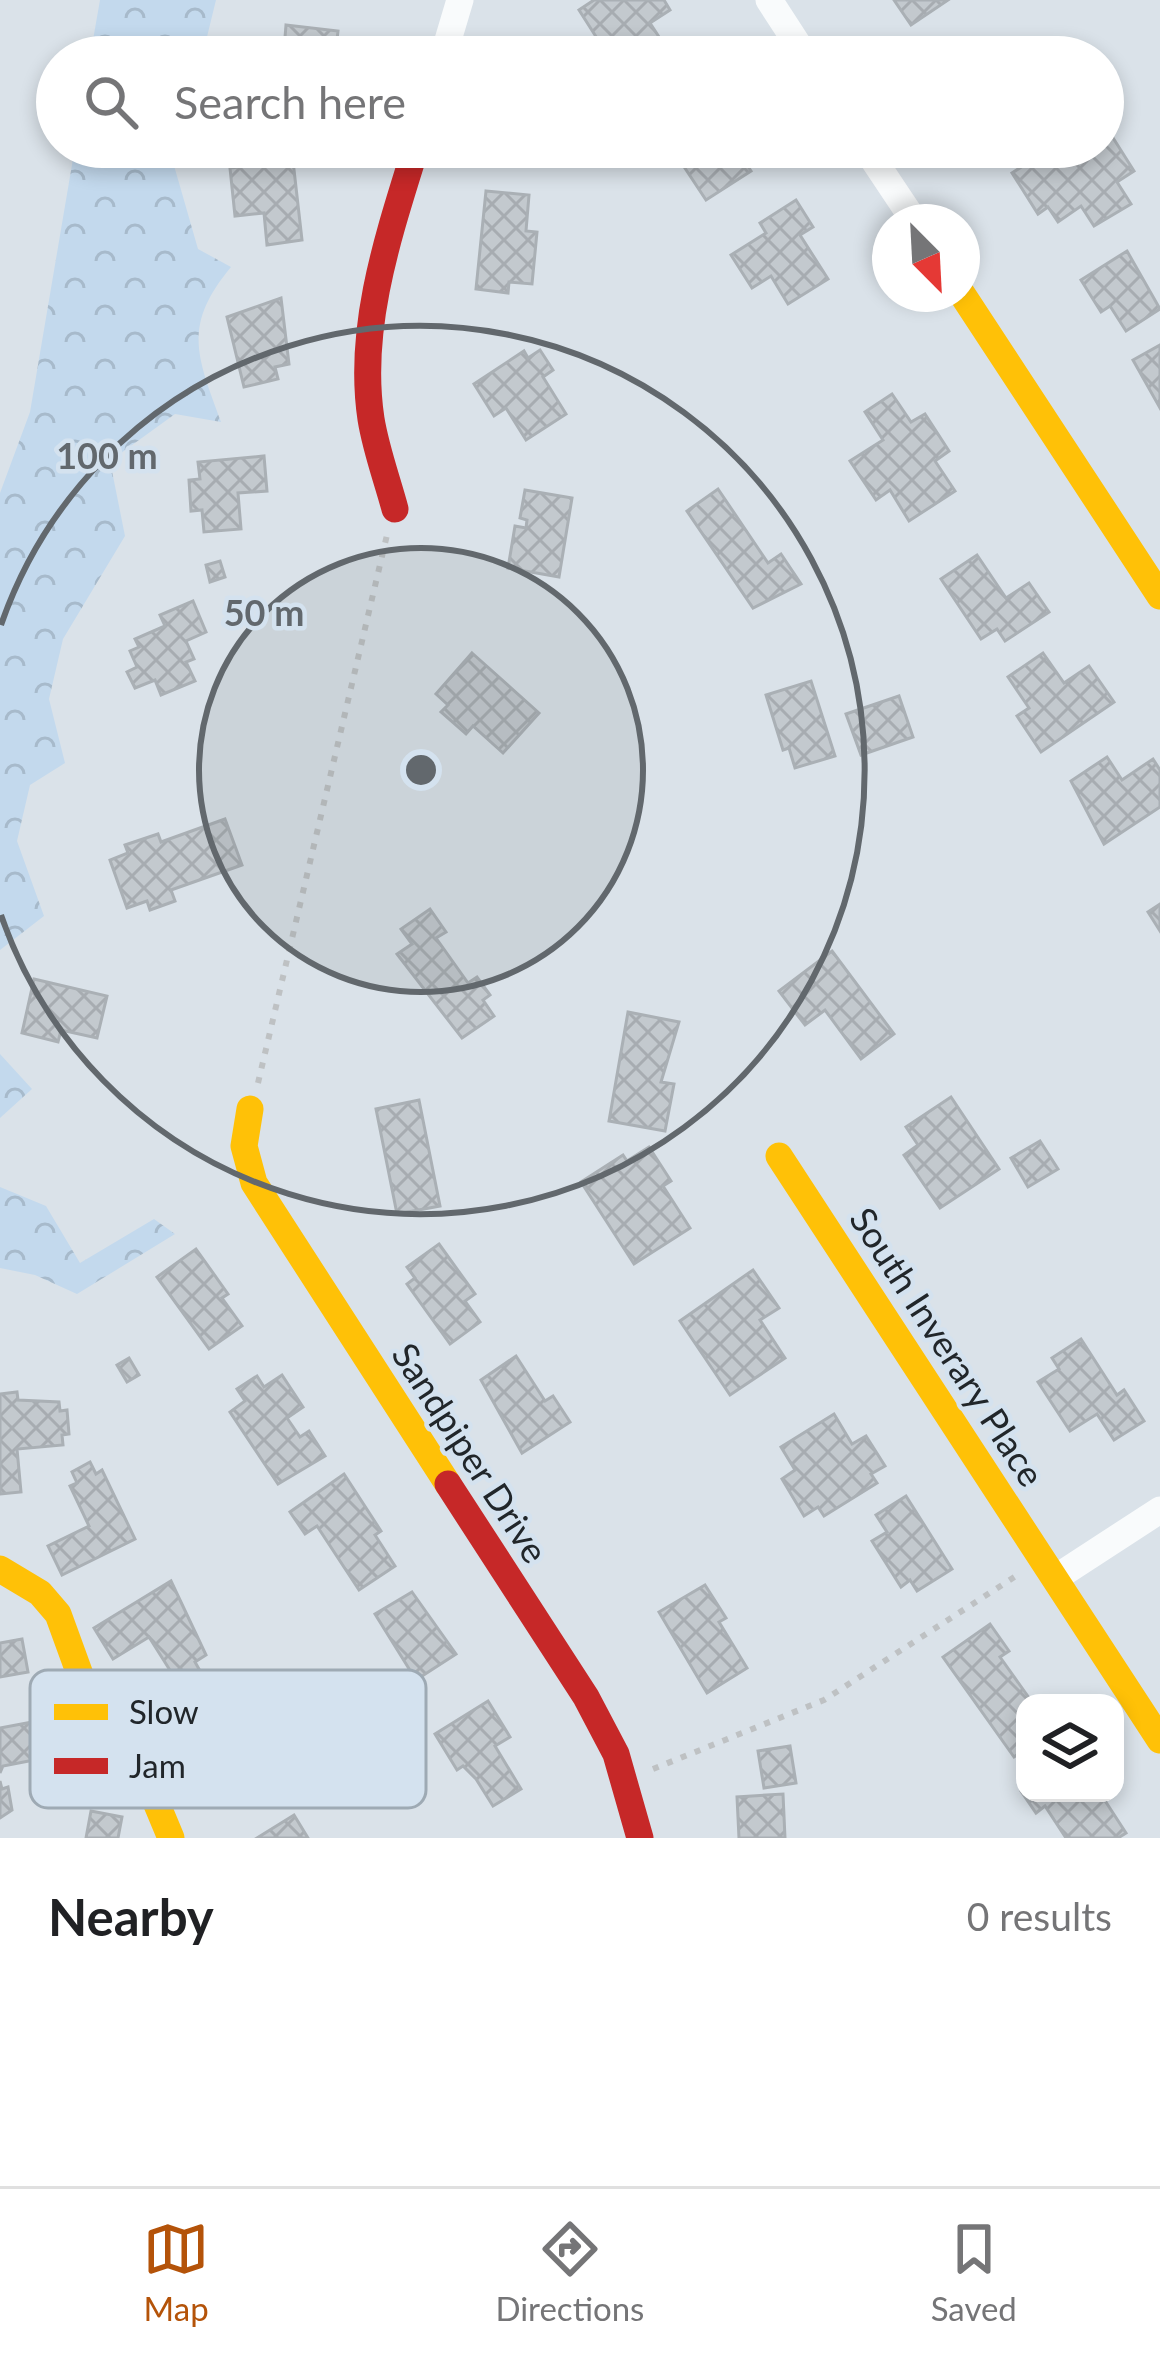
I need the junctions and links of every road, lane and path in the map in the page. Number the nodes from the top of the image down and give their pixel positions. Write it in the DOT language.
graph roads {
  1 [pos="460,0"];
  2 [pos="769,0"];
  3 [pos="449,36"];
  4 [pos="792,36"];
  5 [pos="410,168"];
  6 [pos="879,168"];
  7 [pos="903,204"];
  8 [pos="974,312"];
  9 [pos="395,509"];
  10 [pos="375,571"];
  11 [pos="1160,596"];
  12 [pos="269,1047"];
  13 [pos="250,1109"];
  14 [pos="779,1156"];
  15 [pos="1160,1510"];
  16 [pos="0,1569"];
  17 [pos="1057,1576"];
  18 [pos="1008,1580"];
  19 [pos="78,1670"];
  20 [pos="1160,1740"];
  21 [pos="661,1766"];
  22 [pos="158,1808"];
  23 [pos="171,1838"];
  24 [pos="640,1838"];
  1 -- 3 [label="street"];
  2 -- 4 [label="street"];
  5 -- 9 [label="street"];
  6 -- 7 [label="street"];
  8 -- 11 [label="street"];
  10 -- 12 [label="path"];
  13 -- 24 [label="street, Sandpiper Drive"];
  14 -- 17 [label="street, South Inverary Place"];
  15 -- 17 [label="street"];
  16 -- 19 [label="street"];
  17 -- 20 [label="street, South Inverary Place"];
  18 -- 21 [label="path"];
  22 -- 23 [label="street"];
}
